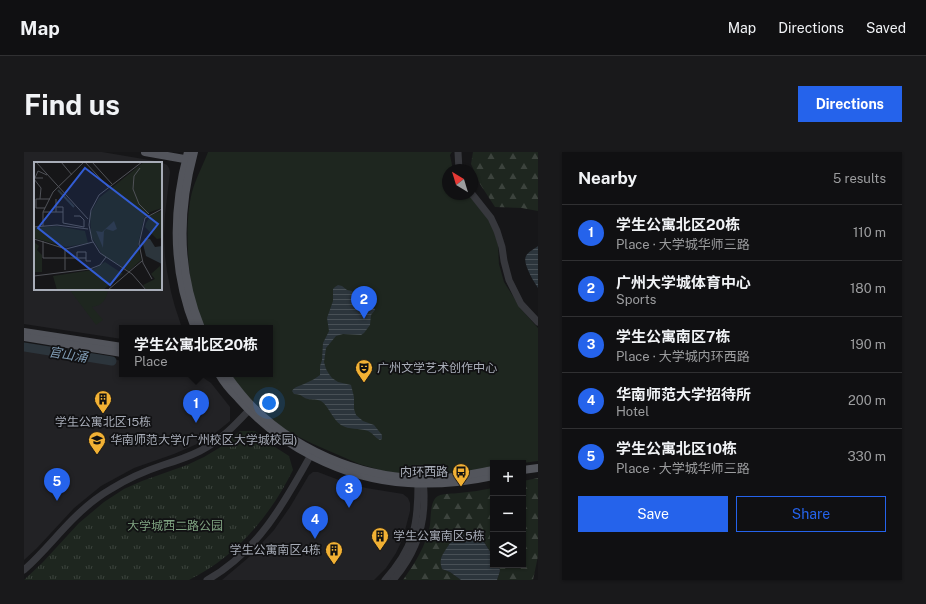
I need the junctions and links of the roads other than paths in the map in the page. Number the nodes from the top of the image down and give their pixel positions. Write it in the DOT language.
graph roads {
  1 [pos="146,152"];
  2 [pos="458,152"];
  3 [pos="190,156"];
  4 [pos="459,164"];
  5 [pos="476,200"];
  6 [pos="538,322"];
  7 [pos="193,325"];
  8 [pos="200,325"];
  9 [pos="24,332"];
  10 [pos="24,337"];
  11 [pos="119,347"];
  12 [pos="119,353"];
  13 [pos="221,377"];
  14 [pos="228,377"];
  15 [pos="249,410"];
  16 [pos="312,453"];
  17 [pos="538,462"];
  18 [pos="526,464"];
  19 [pos="538,468"];
  20 [pos="526,470"];
  21 [pos="490,471"];
  22 [pos="490,477"];
  23 [pos="421,482"];
  24 [pos="24,570"];
  25 [pos="207,580"];
  26 [pos="385,580"];
  27 [pos="393,580"];
  1 -- 3 [label="main road"];
  2 -- 4 [label="street"];
  3 -- 7 [label="main road"];
  3 -- 8 [label="main road"];
  5 -- 6 [label="street"];
  9 -- 11 [label="main road"];
  10 -- 12 [label="main road"];
  13 -- 15 [label="main road"];
  14 -- 16 [label="main road"];
  15 -- 16 [label="main road"];
  15 -- 24 [label="street"];
  16 -- 23 [label="main road"];
  16 -- 25 [label="street"];
  17 -- 18 [label="main road"];
  19 -- 20 [label="main road"];
  21 -- 23 [label="main road"];
  22 -- 23 [label="main road"];
  23 -- 26 [label="street"];
  23 -- 27 [label="street"];
}
